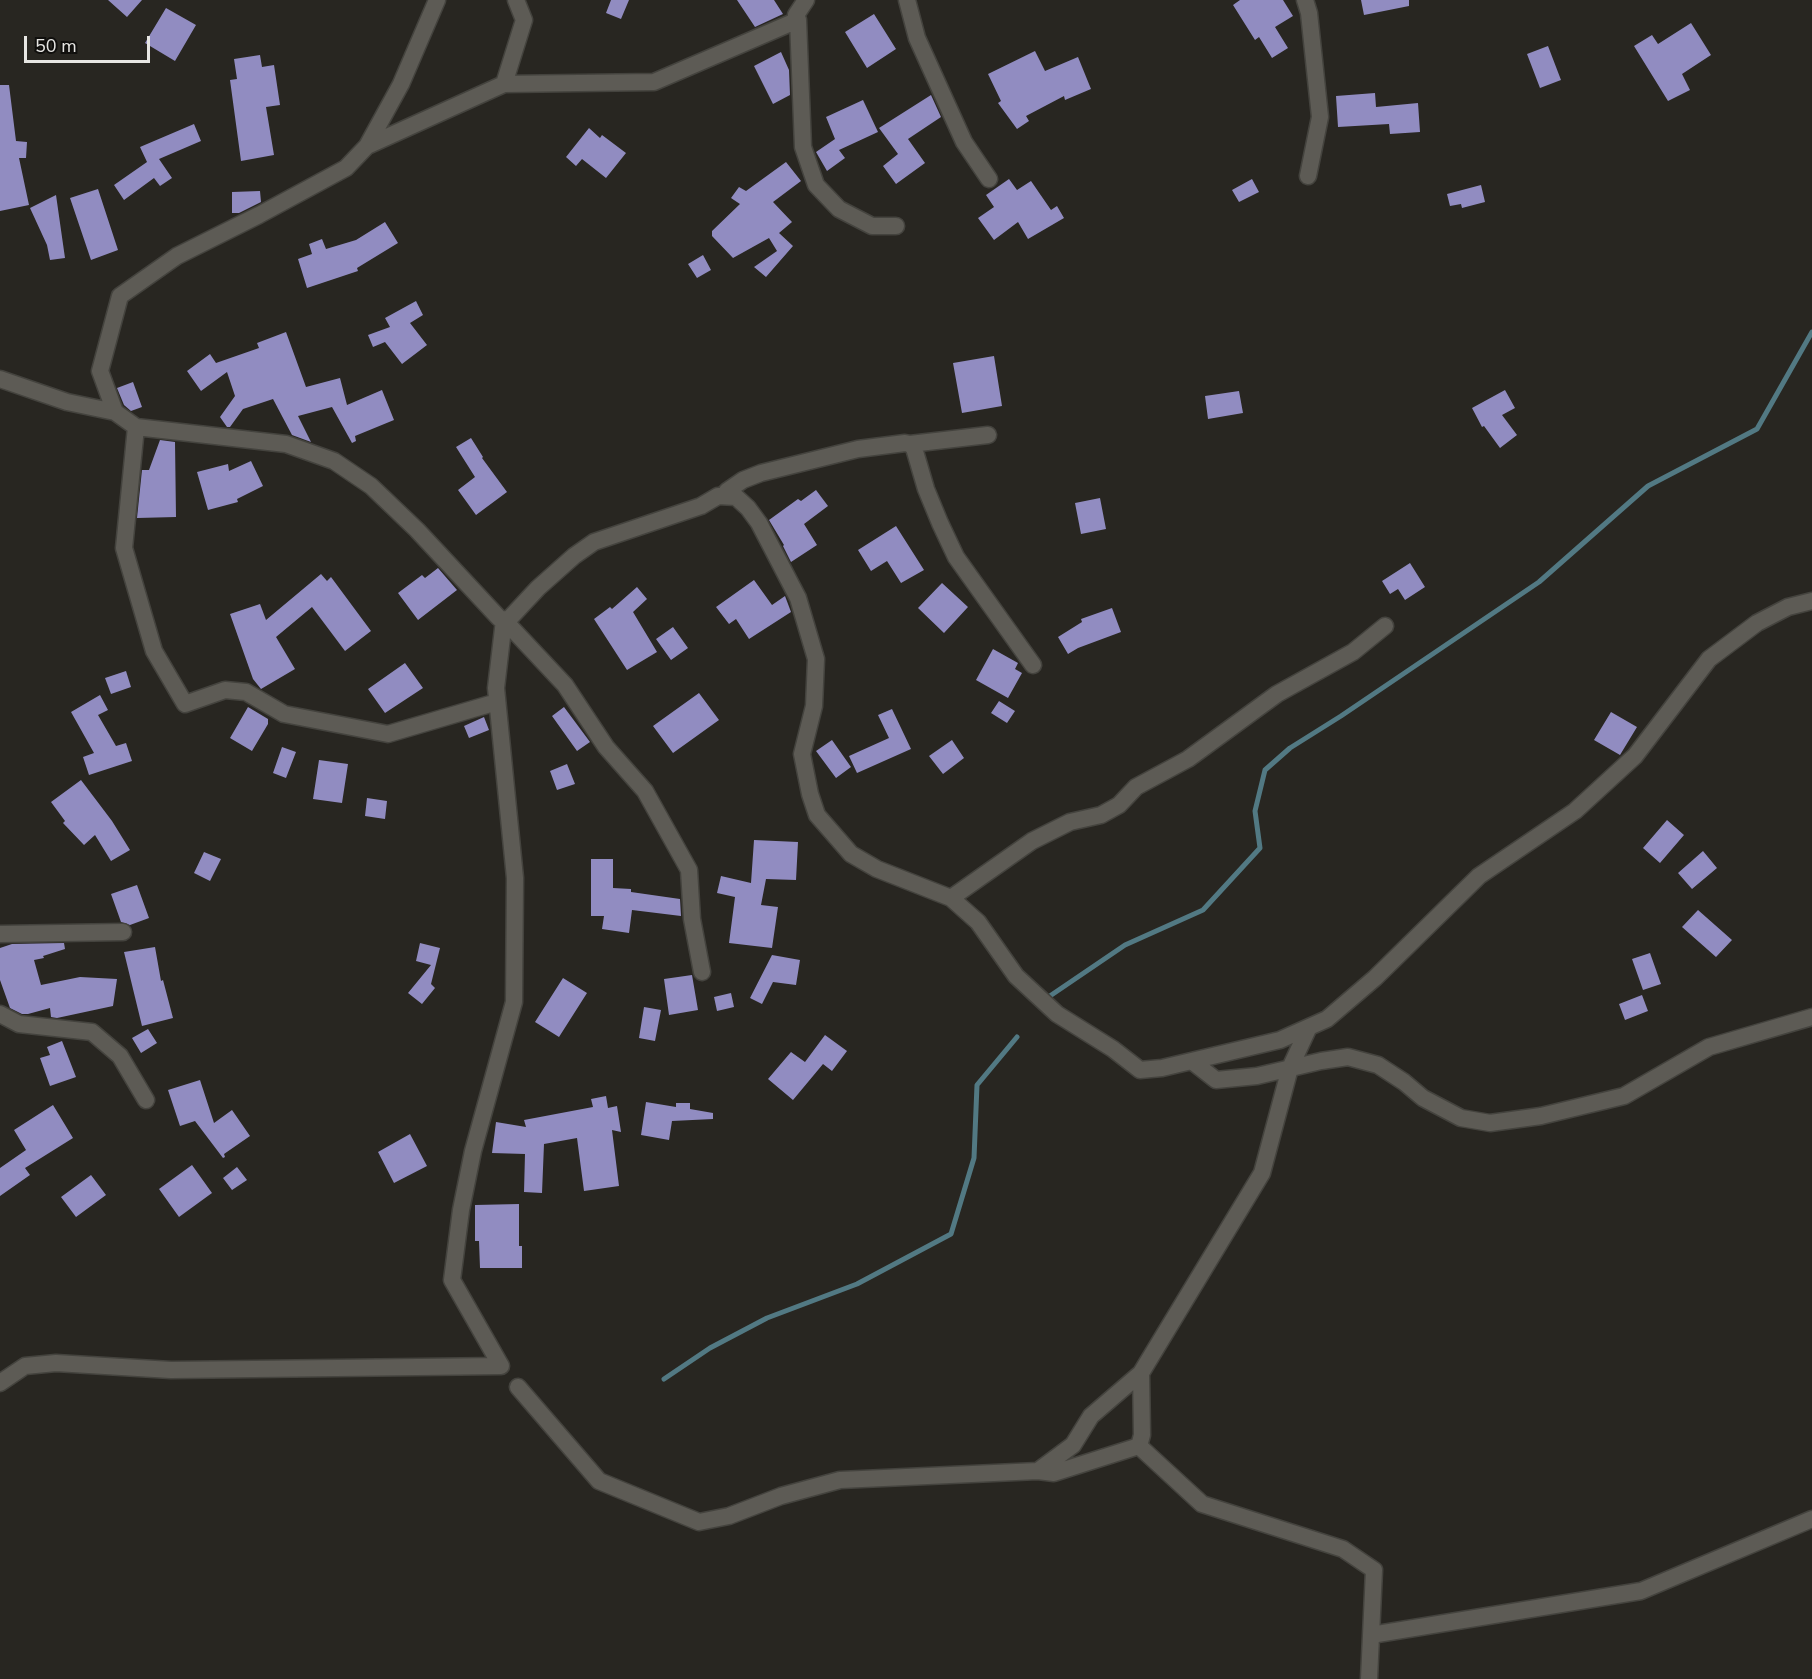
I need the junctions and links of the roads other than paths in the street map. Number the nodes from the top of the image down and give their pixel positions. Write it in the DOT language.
graph roads {
  1 [pos="437,0"];
  2 [pos="516,0"];
  3 [pos="806,0"];
  4 [pos="907,0"];
  5 [pos="1305,0"];
  6 [pos="798,20"];
  7 [pos="504,84"];
  8 [pos="367,146"];
  9 [pos="1308,176"];
  10 [pos="989,178"];
  11 [pos="896,226"];
  12 [pos="0,379"];
  13 [pos="116,412"];
  14 [pos="136,427"];
  15 [pos="988,435"];
  16 [pos="910,444"];
  17 [pos="729,495"];
  18 [pos="1812,601"];
  19 [pos="504,620"];
  20 [pos="1385,626"];
  21 [pos="1033,665"];
  22 [pos="497,702"];
  23 [pos="951,898"];
  24 [pos="123,932"];
  25 [pos="0,934"];
  26 [pos="702,972"];
  27 [pos="0,1014"];
  28 [pos="1812,1017"];
  29 [pos="1309,1027"];
  30 [pos="1193,1062"];
  31 [pos="1290,1068"];
  32 [pos="146,1100"];
  33 [pos="1140,1374"];
  34 [pos="0,1383"];
  35 [pos="518,1387"];
  36 [pos="1139,1446"];
  37 [pos="1038,1471"];
  38 [pos="1812,1519"];
  39 [pos="1371,1635"];
  40 [pos="1369,1679"];
  1 -- 8 [label="street"];
  2 -- 7 [label="street"];
  3 -- 6 [label="street"];
  4 -- 10 [label="street"];
  5 -- 9 [label="street"];
  6 -- 7 [label="street"];
  6 -- 11 [label="street"];
  7 -- 8 [label="street"];
  8 -- 13 [label="street"];
  12 -- 13 [label="street"];
  13 -- 14 [label="street"];
  14 -- 19 [label="street"];
  14 -- 22 [label="street"];
  15 -- 16 [label="street"];
  16 -- 17 [label="street"];
  16 -- 21 [label="street"];
  17 -- 19 [label="street"];
  17 -- 23 [label="street"];
  18 -- 29 [label="street"];
  19 -- 22 [label="street"];
  19 -- 26 [label="street"];
  20 -- 23 [label="street"];
  22 -- 34 [label="street"];
  23 -- 30 [label="street"];
  24 -- 25 [label="street"];
  27 -- 32 [label="street"];
  28 -- 31 [label="street"];
  29 -- 30 [label="street"];
  29 -- 31 [label="street"];
  30 -- 31 [label="street"];
  31 -- 33 [label="street"];
  33 -- 36 [label="street"];
  33 -- 37 [label="street"];
  35 -- 37 [label="street"];
  36 -- 37 [label="street"];
  36 -- 39 [label="street"];
  38 -- 39 [label="street"];
  39 -- 40 [label="street"];
}
